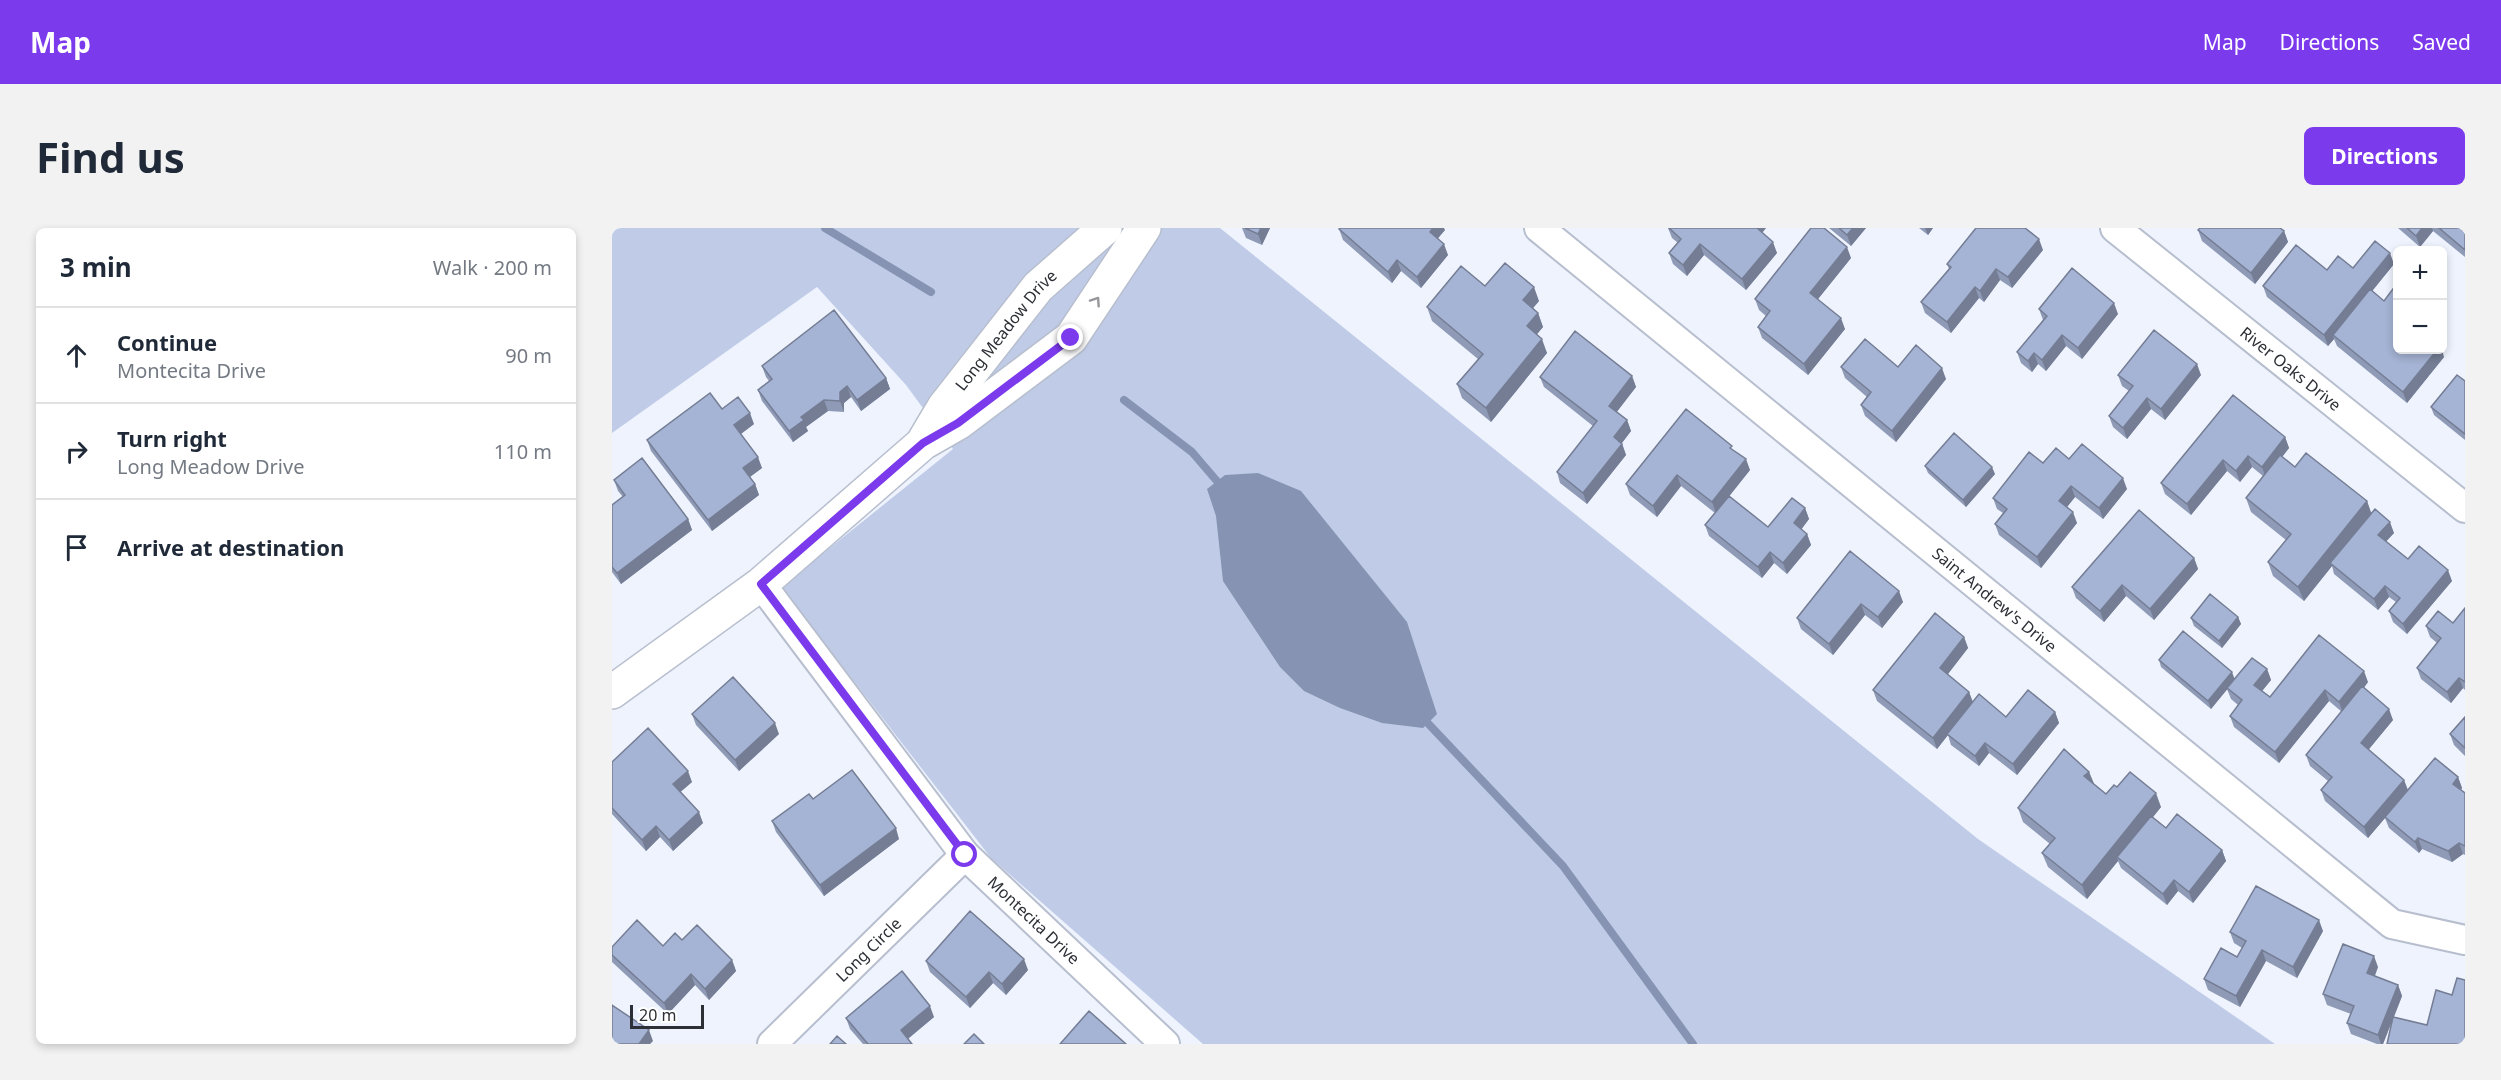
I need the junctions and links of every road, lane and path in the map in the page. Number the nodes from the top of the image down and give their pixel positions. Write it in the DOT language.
graph roads {
  1 [pos="1105,228"];
  2 [pos="1144,228"];
  3 [pos="1539,228"];
  4 [pos="2115,228"];
  5 [pos="923,443"];
  6 [pos="2465,508"];
  7 [pos="761,584"];
  8 [pos="612,692"];
  9 [pos="965,855"];
  10 [pos="2465,939"];
  11 [pos="772,1044"];
  12 [pos="1165,1044"];
  1 -- 5 [label="street, Long Meadow Drive"];
  5 -- 2 [label="street, Long Meadow Drive, one-way"];
  3 -- 10 [label="street, Saint Andrew's Drive"];
  4 -- 6 [label="street, River Oaks Drive"];
  5 -- 7 [label="street, Long Meadow Drive"];
  7 -- 8 [label="street, Long Meadow Drive"];
  7 -- 9 [label="street, Montecita Drive"];
  9 -- 11 [label="street, Long Circle"];
  9 -- 12 [label="street, Montecita Drive"];
}
